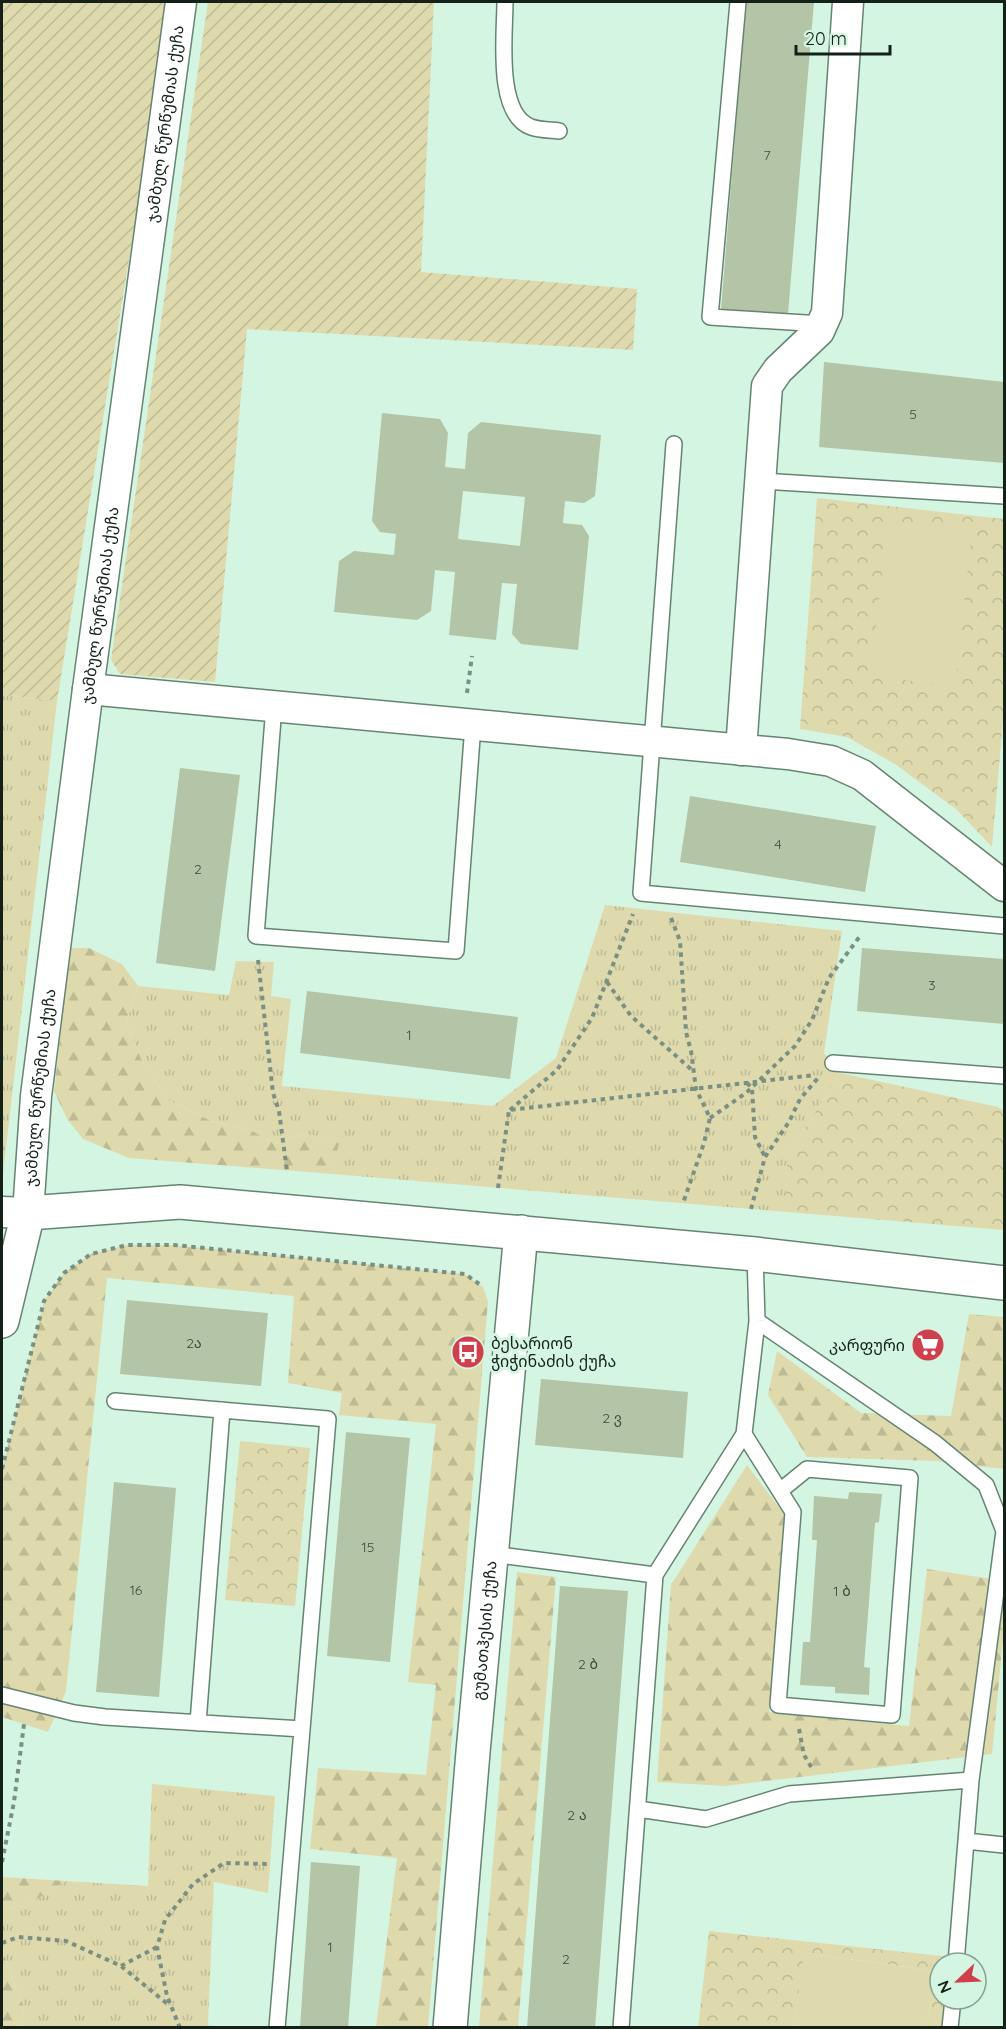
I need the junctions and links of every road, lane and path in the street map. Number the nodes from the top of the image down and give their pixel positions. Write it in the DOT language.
graph roads {
  1 [pos="181,2"];
  2 [pos="505,2"];
  3 [pos="738,2"];
  4 [pos="848,2"];
  5 [pos="559,131"];
  6 [pos="822,324"];
  7 [pos="674,444"];
  8 [pos="761,481"];
  9 [pos="1005,496"];
  10 [pos="472,656"];
  11 [pos="88,689"];
  12 [pos="274,706"];
  13 [pos="468,724"];
  14 [pos="653,741"];
  15 [pos="741,750"];
  16 [pos="1005,886"];
  17 [pos="641,893"];
  18 [pos="662,895"];
  19 [pos="877,914"];
  20 [pos="1005,926"];
  21 [pos="256,936"];
  22 [pos="606,982"];
  23 [pos="832,1063"];
  24 [pos="694,1072"];
  25 [pos="1005,1076"];
  26 [pos="760,1081"];
  27 [pos="747,1083"];
  28 [pos="752,1088"];
  29 [pos="696,1089"];
  30 [pos="509,1110"];
  31 [pos="710,1118"];
  32 [pos="765,1157"];
  33 [pos="287,1171"];
  34 [pos="498,1188"];
  35 [pos="683,1203"];
  36 [pos="751,1209"];
  37 [pos="15,1212"];
  38 [pos="521,1232"];
  39 [pos="755,1254"];
  40 [pos="1005,1283"];
  41 [pos="2,1321"];
  42 [pos="757,1321"];
  43 [pos="115,1401"];
  44 [pos="222,1410"];
  45 [pos="744,1434"];
  46 [pos="780,1491"];
  47 [pos="1004,1531"];
  48 [pos="491,1554"];
  49 [pos="656,1575"];
  50 [pos="2,1695"];
  51 [pos="26,1701"];
  52 [pos="799,1707"];
  53 [pos="198,1723"];
  54 [pos="302,1729"];
  55 [pos="971,1780"];
  56 [pos="825,1791"];
  57 [pos="638,1809"];
  58 [pos="966,1841"];
  59 [pos="1005,1845"];
  60 [pos="2,1862"];
  61 [pos="291,1864"];
  62 [pos="2,1944"];
  63 [pos="157,1947"];
  64 [pos="957,1951"];
  65 [pos="121,1966"];
  66 [pos="171,2006"];
  67 [pos="952,2011"];
  68 [pos="180,2028"];
  69 [pos="277,2028"];
  70 [pos="450,2028"];
  71 [pos="621,2028"];
  72 [pos="950,2028"];
  1 -- 11 [label="street, ჯამბულ წურწუმიას ქუჩა"];
  2 -- 5 [label="lane"];
  3 -- 6 [label="lane"];
  4 -- 6 [label="street"];
  6 -- 8 [label="street"];
  7 -- 14 [label="lane"];
  8 -- 9 [label="lane"];
  8 -- 15 [label="street"];
  10 -- 13 [label="path"];
  11 -- 12 [label="street"];
  11 -- 37 [label="street, ჯამბულ წურწუმიას ქუჩა"];
  12 -- 13 [label="street"];
  12 -- 21 [label="lane"];
  13 -- 14 [label="street"];
  13 -- 21 [label="lane"];
  14 -- 15 [label="street"];
  14 -- 17 [label="lane"];
  15 -- 16 [label="street"];
  17 -- 18 [label="lane"];
  17 -- 22 [label="path"];
  18 -- 19 [label="lane"];
  18 -- 24 [label="path"];
  19 -- 20 [label="lane"];
  19 -- 26 [label="path"];
  21 -- 33 [label="path"];
  22 -- 24 [label="path"];
  22 -- 30 [label="path"];
  23 -- 25 [label="lane"];
  24 -- 29 [label="path"];
  26 -- 27 [label="path"];
  26 -- 28 [label="path"];
  26 -- 32 [label="path"];
  27 -- 28 [label="path"];
  27 -- 29 [label="path"];
  28 -- 31 [label="path"];
  28 -- 32 [label="path"];
  29 -- 30 [label="path"];
  29 -- 31 [label="path"];
  30 -- 34 [label="path"];
  31 -- 35 [label="path"];
  32 -- 36 [label="path"];
  37 -- 38 [label="street"];
  37 -- 41 [label="street"];
  38 -- 39 [label="street"];
  38 -- 48 [label="street, გუმათჰესის ქუჩა"];
  39 -- 40 [label="street"];
  39 -- 42 [label="lane"];
  42 -- 45 [label="lane"];
  42 -- 47 [label="lane"];
  43 -- 44 [label="lane"];
  44 -- 53 [label="lane"];
  44 -- 54 [label="lane"];
  45 -- 46 [label="lane"];
  45 -- 49 [label="lane"];
  46 -- 52 [label="lane"];
  46 -- 52 [label="lane"];
  47 -- 55 [label="lane"];
  48 -- 49 [label="lane"];
  48 -- 70 [label="street, გუმათჰესის ქუჩა"];
  49 -- 57 [label="lane"];
  50 -- 51 [label="lane"];
  51 -- 53 [label="lane"];
  51 -- 60 [label="path"];
  52 -- 56 [label="path"];
  53 -- 54 [label="lane"];
  54 -- 61 [label="lane"];
  55 -- 56 [label="lane"];
  55 -- 58 [label="lane"];
  56 -- 57 [label="lane"];
  57 -- 71 [label="lane"];
  58 -- 59 [label="lane"];
  58 -- 64 [label="lane"];
  61 -- 63 [label="path"];
  61 -- 69 [label="lane"];
  62 -- 65 [label="path"];
  63 -- 65 [label="path"];
  63 -- 66 [label="path"];
  65 -- 66 [label="path"];
  66 -- 68 [label="path"];
  67 -- 72 [label="lane"];
}
